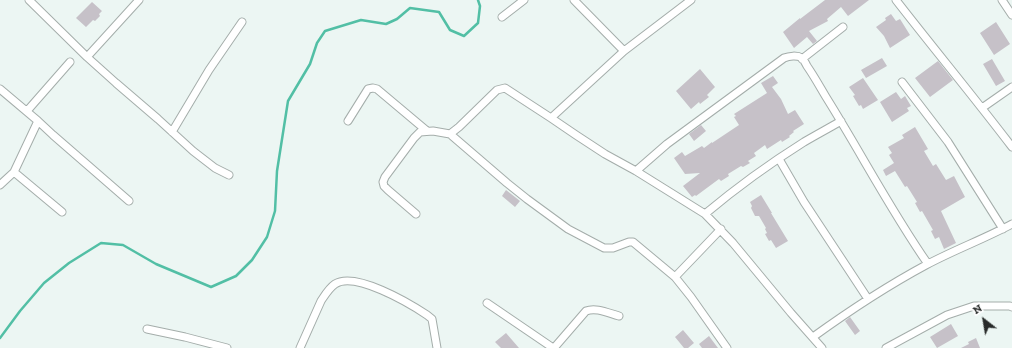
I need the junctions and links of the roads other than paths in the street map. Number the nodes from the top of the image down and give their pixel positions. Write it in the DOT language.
graph roads {
  1 [pos="29,0"];
  2 [pos="139,0"];
  3 [pos="524,0"];
  4 [pos="574,0"];
  5 [pos="896,0"];
  6 [pos="1002,0"];
  7 [pos="689,1"];
  8 [pos="1012,15"];
  9 [pos="502,17"];
  10 [pos="242,22"];
  11 [pos="843,27"];
  12 [pos="624,51"];
  13 [pos="87,57"];
  14 [pos="802,59"];
  15 [pos="70,62"];
  16 [pos="902,82"];
  17 [pos="1012,87"];
  18 [pos="0,89"];
  19 [pos="982,108"];
  20 [pos="27,111"];
  21 [pos="551,118"];
  22 [pos="38,120"];
  23 [pos="348,121"];
  24 [pos="841,121"];
  25 [pos="427,131"];
  26 [pos="172,132"];
  27 [pos="450,134"];
  28 [pos="1012,147"];
  29 [pos="779,159"];
  30 [pos="636,170"];
  31 [pos="14,172"];
  32 [pos="229,175"];
  33 [pos="0,185"];
  34 [pos="130,201"];
  35 [pos="62,212"];
  36 [pos="416,214"];
  37 [pos="705,214"];
  38 [pos="1012,224"];
  39 [pos="720,229"];
  40 [pos="1003,229"];
  41 [pos="928,264"];
  42 [pos="675,277"];
  43 [pos="868,299"];
  44 [pos="487,303"];
  45 [pos="1012,308"];
  46 [pos="619,316"];
  47 [pos="147,329"];
  48 [pos="813,337"];
  49 [pos="227,348"];
  50 [pos="300,348"];
  51 [pos="437,348"];
  52 [pos="553,348"];
  53 [pos="727,348"];
  54 [pos="822,348"];
  55 [pos="886,348"];
  1 -- 13 [label="street"];
  2 -- 13 [label="street"];
  3 -- 9 [label="street"];
  4 -- 12 [label="street"];
  5 -- 19 [label="street"];
  6 -- 8 [label="street"];
  7 -- 12 [label="street"];
  10 -- 26 [label="street"];
  11 -- 14 [label="street"];
  12 -- 21 [label="street"];
  13 -- 26 [label="street"];
  14 -- 24 [label="street"];
  14 -- 30 [label="street"];
  15 -- 20 [label="street"];
  16 -- 40 [label="street"];
  17 -- 19 [label="street"];
  18 -- 20 [label="street"];
  19 -- 28 [label="street"];
  20 -- 22 [label="street"];
  21 -- 27 [label="street"];
  21 -- 30 [label="street"];
  22 -- 31 [label="street"];
  22 -- 34 [label="street"];
  23 -- 25 [label="street"];
  24 -- 29 [label="street"];
  24 -- 41 [label="street"];
  25 -- 27 [label="street"];
  25 -- 36 [label="street"];
  26 -- 32 [label="street"];
  27 -- 42 [label="street"];
  29 -- 37 [label="street"];
  29 -- 43 [label="street"];
  30 -- 37 [label="street"];
  31 -- 33 [label="street"];
  31 -- 35 [label="street"];
  37 -- 39 [label="street"];
  38 -- 40 [label="street"];
  39 -- 42 [label="street"];
  39 -- 48 [label="street"];
  40 -- 41 [label="street"];
  41 -- 43 [label="street"];
  42 -- 53 [label="street"];
  43 -- 48 [label="street"];
  44 -- 52 [label="street"];
  45 -- 55 [label="street"];
  46 -- 52 [label="street"];
  47 -- 49 [label="street"];
  48 -- 54 [label="street"];
  50 -- 51 [label="street"];
}
